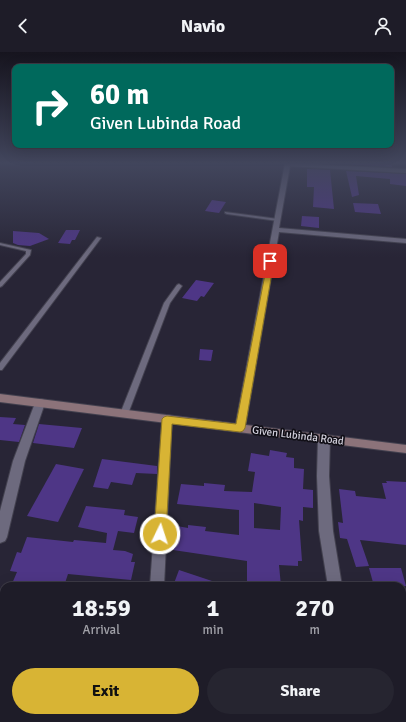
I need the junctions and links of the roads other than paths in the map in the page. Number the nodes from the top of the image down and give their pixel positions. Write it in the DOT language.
graph roads {
  1 [pos="283,194"];
  2 [pos="227,213"];
  3 [pos="278,220"];
  4 [pos="276,230"];
  5 [pos="99,238"];
  6 [pos="406,241"];
  7 [pos="0,244"];
  8 [pos="0,285"];
  9 [pos="179,286"];
  10 [pos="0,368"];
  11 [pos="0,398"];
  12 [pos="40,403"];
  13 [pos="124,414"];
  14 [pos="167,419"];
  15 [pos="240,428"];
  16 [pos="324,438"];
  17 [pos="406,449"];
  18 [pos="0,537"];
  19 [pos="157,582"];
  20 [pos="334,582"];
  1 -- 3 [label="street"];
  2 -- 3 [label="lane"];
  3 -- 4 [label="street"];
  4 -- 6 [label="street"];
  4 -- 15 [label="street"];
  5 -- 10 [label="lane"];
  7 -- 8 [label="lane"];
  9 -- 13 [label="lane"];
  11 -- 12 [label="street, Given Lubinda Road"];
  12 -- 13 [label="street, Given Lubinda Road"];
  12 -- 18 [label="street"];
  13 -- 14 [label="street, Given Lubinda Road"];
  14 -- 15 [label="street, Given Lubinda Road"];
  14 -- 19 [label="street"];
  15 -- 16 [label="street, Given Lubinda Road"];
  16 -- 17 [label="street, Given Lubinda Road"];
  16 -- 20 [label="street"];
}
